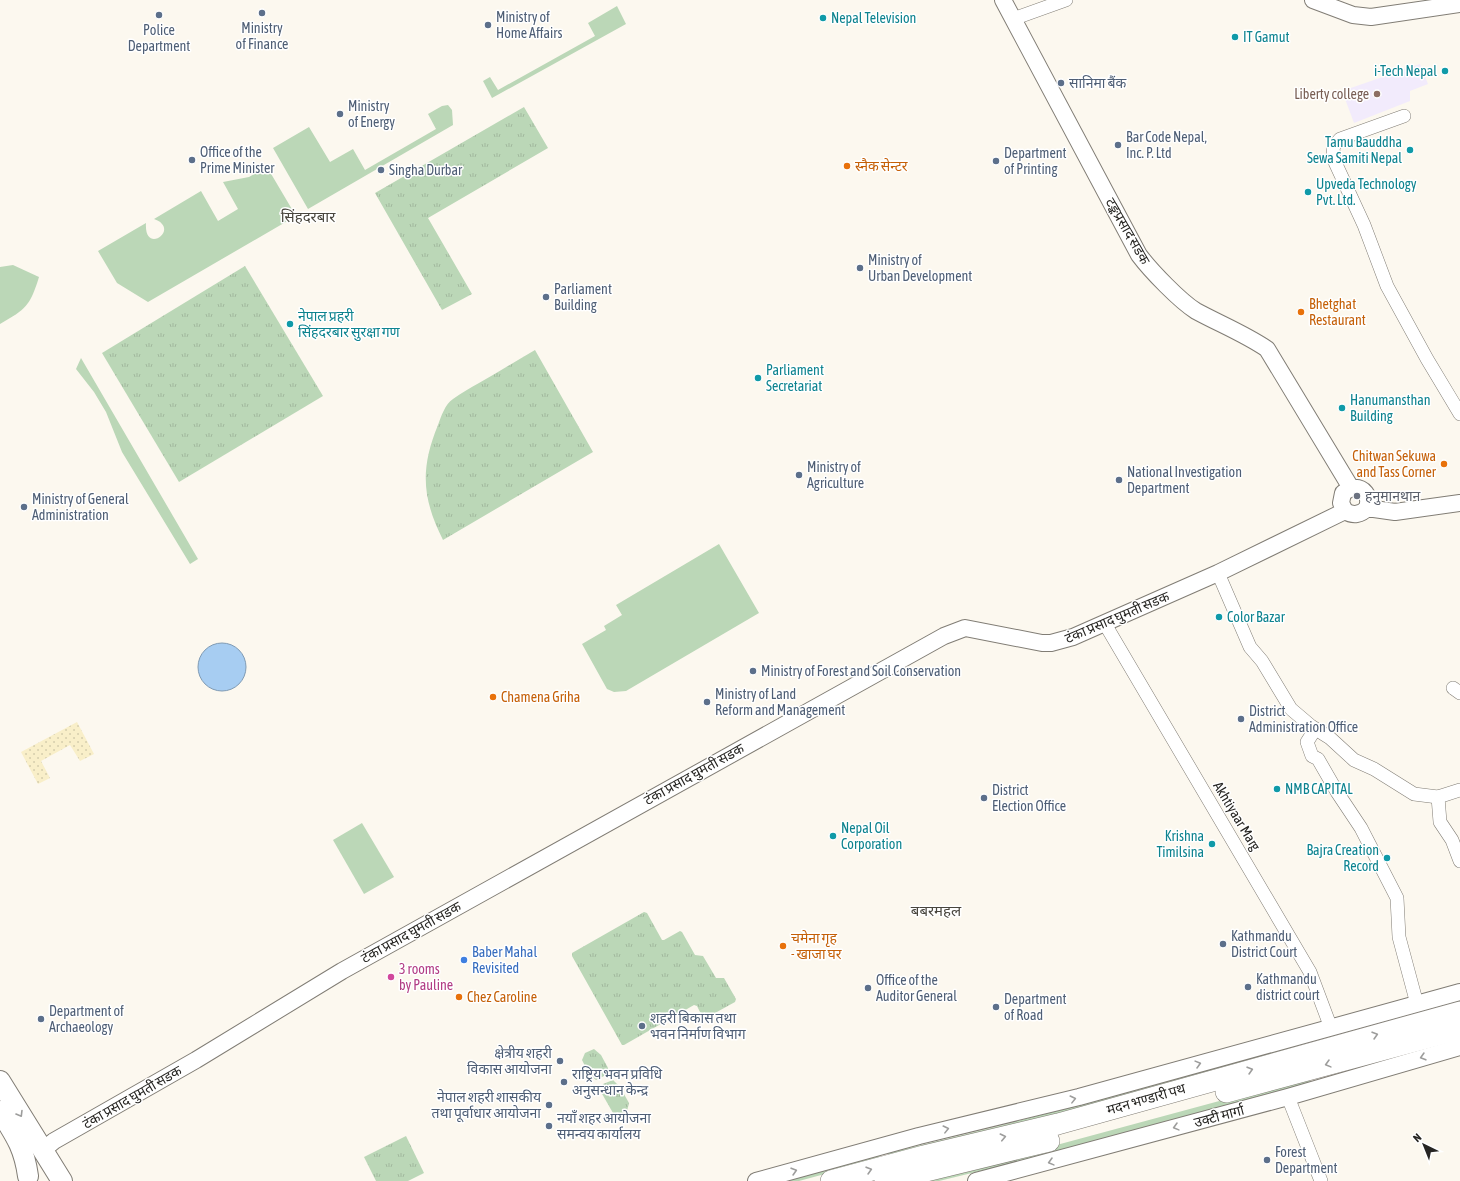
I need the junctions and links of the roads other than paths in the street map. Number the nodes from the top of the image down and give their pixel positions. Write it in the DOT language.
graph roads {
  1 [pos="1003,0"];
  2 [pos="1066,0"];
  3 [pos="1313,0"];
  4 [pos="1460,4"];
  5 [pos="1013,19"];
  6 [pos="1404,116"];
  7 [pos="1460,414"];
  8 [pos="1351,488"];
  9 [pos="1460,503"];
  10 [pos="1367,508"];
  11 [pos="1346,511"];
  12 [pos="1218,573"];
  13 [pos="1105,624"];
  14 [pos="1300,717"];
  15 [pos="1460,790"];
  16 [pos="1438,797"];
  17 [pos="1460,861"];
  18 [pos="1460,992"];
  19 [pos="1417,1004"];
  20 [pos="1460,1012"];
  21 [pos="1331,1028"];
  22 [pos="1460,1029"];
  23 [pos="1460,1046"];
  24 [pos="0,1081"];
  25 [pos="1288,1097"];
  26 [pos="0,1111"];
  27 [pos="919,1136"];
  28 [pos="52,1166"];
  29 [pos="928,1169"];
  30 [pos="28,1178"];
  31 [pos="756,1181"];
  32 [pos="831,1181"];
  33 [pos="885,1181"];
  34 [pos="976,1181"];
  35 [pos="1321,1181"];
  1 -- 5 [label="street, टङ्कप्रसाद सडक"];
  2 -- 5 [label="street"];
  3 -- 4 [label="street"];
  5 -- 8 [label="street, टङ्कप्रसाद सडक"];
  6 -- 7 [label="street"];
  8 -- 10 [label="street"];
  8 -- 11 [label="street"];
  9 -- 10 [label="street"];
  10 -- 11 [label="street"];
  11 -- 12 [label="street, टंका प्रसाद घुमती सडक"];
  12 -- 13 [label="street, टंका प्रसाद घुमती सडक"];
  12 -- 14 [label="street"];
  13 -- 21 [label="street, Akhtiyaar Marg"];
  13 -- 28 [label="street, टंका प्रसाद घुमती सडक"];
  14 -- 16 [label="street"];
  14 -- 19 [label="street"];
  15 -- 16 [label="street"];
  16 -- 17 [label="street"];
  18 -- 19 [label="street"];
  19 -- 21 [label="street"];
  29 -- 20 [label="highway, मदन भण्डारी पथ, one-way"];
  27 -- 21 [label="street, one-way"];
  22 -- 29 [label="highway, मदन भण्डारी पथ, one-way"];
  23 -- 25 [label="street, उक्टी मार्गा, one-way"];
  24 -- 28 [label="main road, one-way"];
  25 -- 34 [label="street, उक्टी मार्गा, one-way"];
  25 -- 35 [label="street"];
  26 -- 30 [label="main road"];
  27 -- 29 [label="street"];
  31 -- 27 [label="street, one-way"];
  28 -- 30 [label="main road"];
  32 -- 29 [label="highway, मदन भण्डारी पथ, one-way"];
  29 -- 33 [label="highway, मदन भण्डारी पथ"];
}
